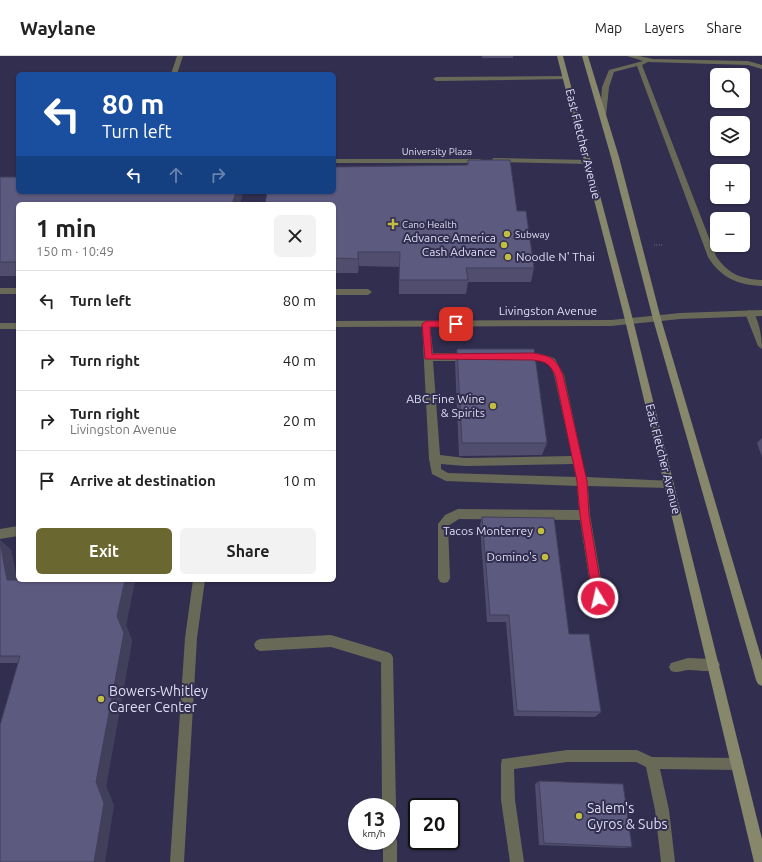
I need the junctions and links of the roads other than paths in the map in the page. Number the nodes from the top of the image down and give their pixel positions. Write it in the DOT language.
graph roads {
  1 [pos="180,56"];
  2 [pos="560,56"];
  3 [pos="585,56"];
  4 [pos="630,56"];
  5 [pos="652,58"];
  6 [pos="639,64"];
  7 [pos="762,68"];
  8 [pos="175,72"];
  9 [pos="566,78"];
  10 [pos="436,80"];
  11 [pos="603,116"];
  12 [pos="336,161"];
  13 [pos="588,162"];
  14 [pos="762,283"];
  15 [pos="0,291"];
  16 [pos="16,291"];
  17 [pos="336,292"];
  18 [pos="368,292"];
  19 [pos="749,313"];
  20 [pos="762,313"];
  21 [pos="657,319"];
  22 [pos="629,320"];
  23 [pos="336,324"];
  24 [pos="426,324"];
  25 [pos="0,326"];
  26 [pos="16,326"];
  27 [pos="762,346"];
  28 [pos="428,357"];
  29 [pos="480,357"];
  30 [pos="510,357"];
  31 [pos="434,458"];
  32 [pos="578,460"];
  33 [pos="582,481"];
  34 [pos="669,484"];
  35 [pos="585,515"];
  36 [pos="16,531"];
  37 [pos="0,534"];
  38 [pos="444,578"];
  39 [pos="199,582"];
  40 [pos="598,598"];
  41 [pos="260,644"];
  42 [pos="760,663"];
  43 [pos="714,666"];
  44 [pos="675,667"];
  45 [pos="762,680"];
  46 [pos="652,763"];
  47 [pos="737,764"];
  48 [pos="389,798"];
  49 [pos="390,850"];
  50 [pos="176,862"];
  51 [pos="390,862"];
  52 [pos="517,862"];
  53 [pos="668,862"];
  54 [pos="761,862"];
  1 -- 8 [label="street"];
  2 -- 9 [label="main road, East Fletcher Avenue"];
  3 -- 11 [label="main road, East Fletcher Avenue"];
  4 -- 5 [label="street"];
  5 -- 6 [label="street"];
  5 -- 7 [label="street"];
  6 -- 11 [label="street"];
  6 -- 14 [label="street"];
  9 -- 10 [label="street"];
  9 -- 13 [label="main road, East Fletcher Avenue"];
  11 -- 21 [label="main road, East Fletcher Avenue"];
  12 -- 13 [label="street, University Plaza"];
  13 -- 22 [label="main road, East Fletcher Avenue"];
  15 -- 16 [label="street"];
  17 -- 18 [label="street"];
  19 -- 20 [label="street, Livingston Avenue"];
  19 -- 21 [label="street, Livingston Avenue"];
  19 -- 27 [label="street"];
  21 -- 22 [label="street, Livingston Avenue"];
  21 -- 42 [label="main road, East Fletcher Avenue"];
  22 -- 24 [label="street, Livingston Avenue"];
  22 -- 34 [label="main road, East Fletcher Avenue"];
  23 -- 24 [label="street, Livingston Avenue"];
  24 -- 28 [label="street"];
  25 -- 26 [label="street"];
  28 -- 29 [label="street"];
  28 -- 31 [label="street"];
  30 -- 32 [label="street"];
  31 -- 32 [label="street"];
  31 -- 33 [label="street"];
  32 -- 33 [label="street"];
  33 -- 34 [label="street"];
  33 -- 35 [label="street"];
  34 -- 43 [label="main road, East Fletcher Avenue"];
  35 -- 38 [label="street"];
  35 -- 40 [label="street"];
  36 -- 37 [label="street"];
  39 -- 50 [label="street"];
  41 -- 48 [label="street"];
  42 -- 45 [label="main road, East Fletcher Avenue"];
  43 -- 44 [label="street"];
  43 -- 47 [label="main road, East Fletcher Avenue"];
  46 -- 47 [label="street"];
  46 -- 52 [label="street"];
  46 -- 53 [label="street"];
  47 -- 54 [label="main road, East Fletcher Avenue"];
  49 -- 51 [label="street"];
}
